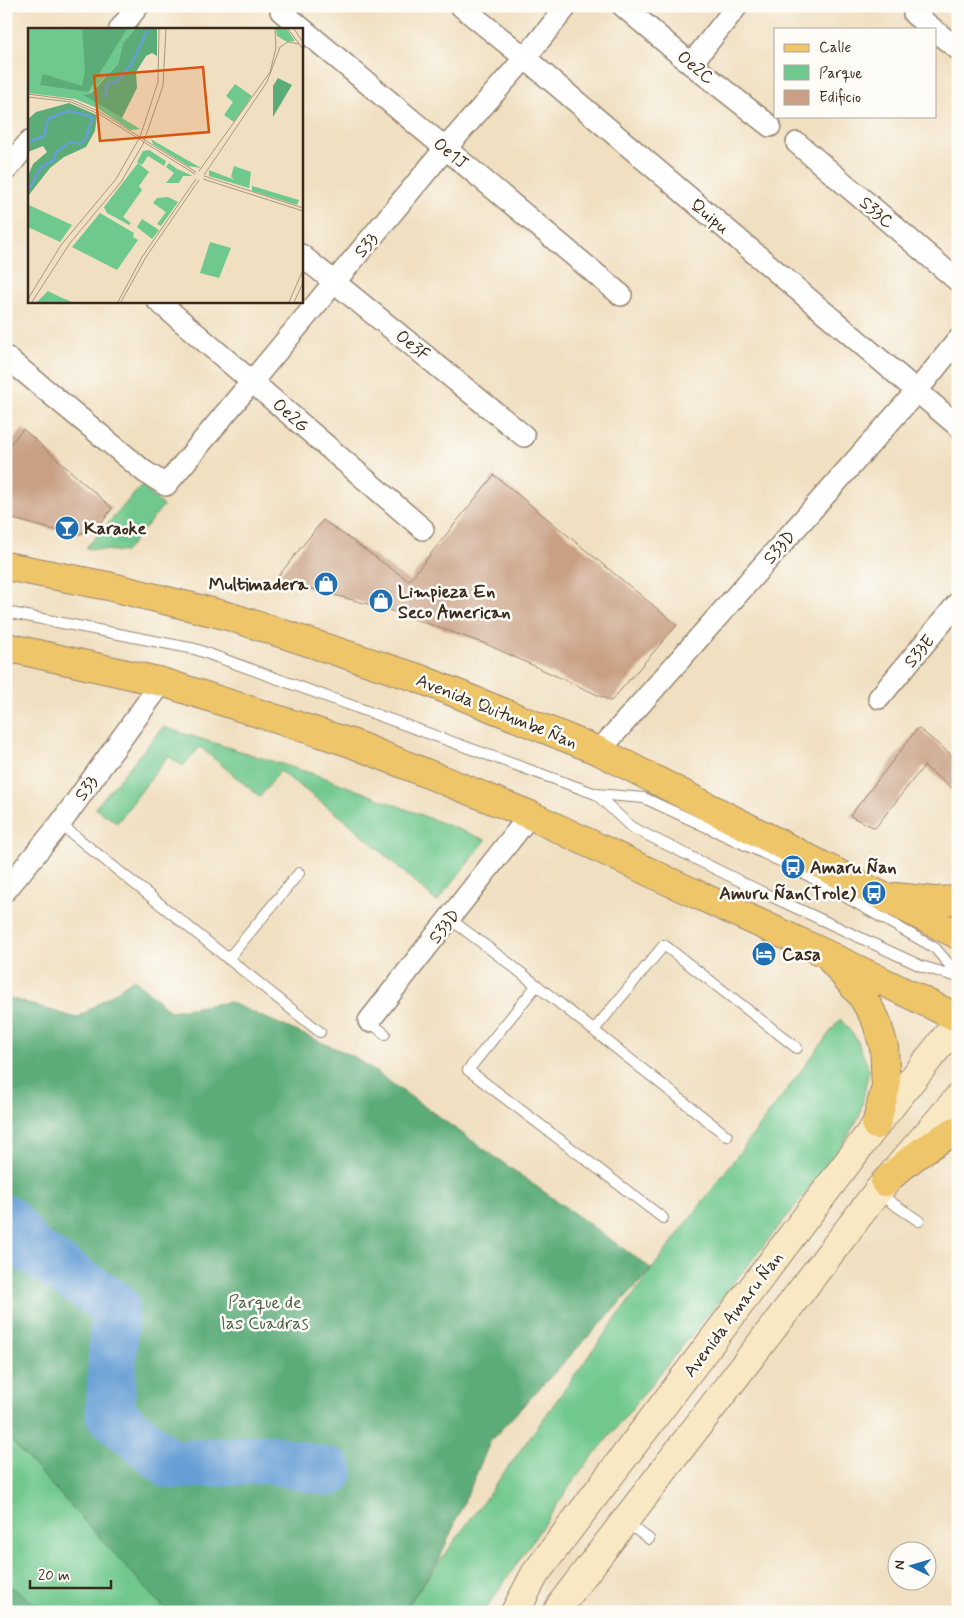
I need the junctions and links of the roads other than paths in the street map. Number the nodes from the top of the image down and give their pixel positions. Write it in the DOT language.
graph roads {
  1 [pos="138,6"];
  2 [pos="461,6"];
  3 [pos="567,6"];
  4 [pos="623,6"];
  5 [pos="737,6"];
  6 [pos="281,11"];
  7 [pos="914,14"];
  8 [pos="121,28"];
  9 [pos="301,28"];
  10 [pos="932,28"];
  11 [pos="302,29"];
  12 [pos="936,32"];
  13 [pos="958,49"];
  14 [pos="525,58"];
  15 [pos="691,64"];
  16 [pos="770,126"];
  17 [pos="28,143"];
  18 [pos="797,143"];
  19 [pos="446,149"];
  20 [pos="6,170"];
  21 [pos="302,256"];
  22 [pos="958,281"];
  23 [pos="335,282"];
  24 [pos="621,295"];
  25 [pos="159,302"];
  26 [pos="958,340"];
  27 [pos="6,357"];
  28 [pos="252,381"];
  29 [pos="916,392"];
  30 [pos="958,426"];
  31 [pos="524,436"];
  32 [pos="423,529"];
  33 [pos="6,566"];
  34 [pos="958,603"];
  35 [pos="6,612"];
  36 [pos="6,647"];
  37 [pos="162,682"];
  38 [pos="880,698"];
  39 [pos="599,752"];
  40 [pos="596,794"];
  41 [pos="530,815"];
  42 [pos="60,824"];
  43 [pos="299,873"];
  44 [pos="6,890"];
  45 [pos="874,893"];
  46 [pos="958,900"];
  47 [pos="450,918"];
  48 [pos="958,935"];
  49 [pos="826,954"];
  50 [pos="228,959"];
  51 [pos="958,976"];
  52 [pos="537,985"];
  53 [pos="958,1020"];
  54 [pos="377,1028"];
  55 [pos="594,1030"];
  56 [pos="320,1032"];
  57 [pos="797,1048"];
  58 [pos="958,1098"];
  59 [pos="876,1125"];
  60 [pos="958,1130"];
  61 [pos="727,1136"];
  62 [pos="881,1187"];
  63 [pos="663,1218"];
  64 [pos="919,1221"];
  65 [pos="624,1521"];
  66 [pos="649,1539"];
  67 [pos="515,1612"];
  68 [pos="557,1612"];
  1 -- 8 [label="street"];
  2 -- 14 [label="street, Quipu"];
  3 -- 14 [label="street, S33"];
  4 -- 15 [label="street, Oe2C"];
  5 -- 15 [label="street"];
  6 -- 9 [label="street, Oe1J"];
  7 -- 10 [label="street"];
  11 -- 19 [label="street, Oe1J"];
  12 -- 13 [label="street"];
  14 -- 19 [label="street, S33"];
  14 -- 29 [label="street, Quipu"];
  15 -- 16 [label="street, Oe2C"];
  17 -- 20 [label="street"];
  18 -- 22 [label="street, S33C"];
  19 -- 23 [label="street, S33"];
  19 -- 24 [label="street, Oe1J"];
  21 -- 23 [label="street, Oe3F"];
  23 -- 28 [label="street, S33"];
  23 -- 31 [label="street, Oe3F"];
  25 -- 28 [label="street, Oe2G"];
  26 -- 29 [label="street, S33D"];
  27 -- 28 [label="street, S33"];
  28 -- 32 [label="street, Oe2G"];
  29 -- 30 [label="street, Quipu"];
  29 -- 39 [label="street, S33D"];
  33 -- 39 [label="main road, Avenida Quitumbe Ñan"];
  34 -- 38 [label="street, S33E"];
  35 -- 40 [label="lane"];
  36 -- 37 [label="main road"];
  37 -- 41 [label="main road"];
  37 -- 42 [label="street, S33"];
  39 -- 45 [label="main road, Avenida Quitumbe Ñan"];
  40 -- 51 [label="lane"];
  40 -- 51 [label="lane"];
  41 -- 47 [label="street, S33D"];
  41 -- 49 [label="main road"];
  42 -- 44 [label="street, S33"];
  42 -- 50 [label="lane"];
  43 -- 50 [label="lane"];
  45 -- 46 [label="main road"];
  45 -- 48 [label="main road, Avenida Quitumbe Ñan"];
  47 -- 52 [label="lane"];
  47 -- 54 [label="street, S33D"];
  49 -- 53 [label="main road"];
  49 -- 59 [label="main road"];
  50 -- 56 [label="lane"];
  52 -- 55 [label="lane"];
  52 -- 63 [label="lane"];
  53 -- 59 [label="main road, Avenida Amaru Ñan"];
  55 -- 57 [label="lane"];
  55 -- 61 [label="lane"];
  58 -- 62 [label="main road"];
  59 -- 67 [label="main road, Avenida Amaru Ñan"];
  60 -- 62 [label="main road"];
  62 -- 64 [label="lane"];
  62 -- 65 [label="main road"];
  65 -- 66 [label="lane"];
  65 -- 68 [label="main road"];
}
